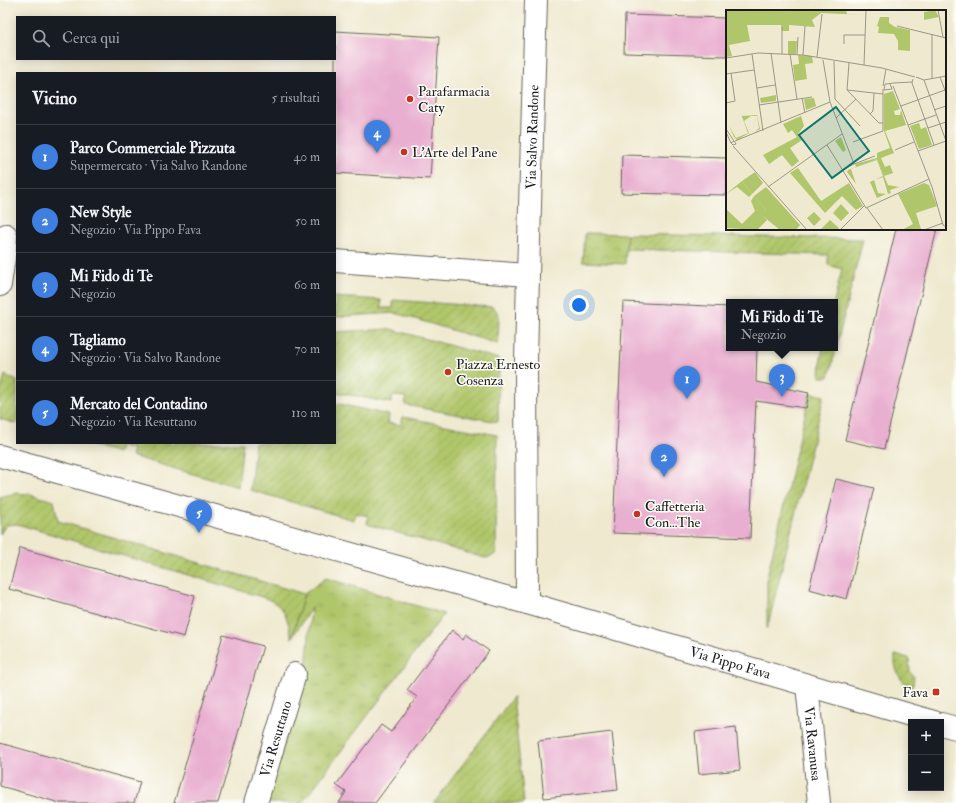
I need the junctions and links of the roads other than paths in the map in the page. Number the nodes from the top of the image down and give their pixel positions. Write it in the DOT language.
graph roads {
  1 [pos="536,0"];
  2 [pos="8,235"];
  3 [pos="336,261"];
  4 [pos="528,275"];
  5 [pos="0,285"];
  6 [pos="0,456"];
  7 [pos="527,603"];
  8 [pos="295,674"];
  9 [pos="807,685"];
  10 [pos="924,719"];
  11 [pos="944,725"];
  12 [pos="956,728"];
  13 [pos="256,803"];
  14 [pos="819,803"];
  1 -- 4 [label="street, Via Salvo Randone"];
  2 -- 5 [label="street"];
  3 -- 4 [label="street"];
  4 -- 7 [label="street, Via Salvo Randone"];
  6 -- 7 [label="street, Via Pippo Fava"];
  7 -- 9 [label="street, Via Pippo Fava"];
  8 -- 13 [label="street, Via Resuttano"];
  9 -- 10 [label="street, Via Pippo Fava"];
  9 -- 14 [label="street, Via Ravanusa"];
  11 -- 12 [label="street"];
}
